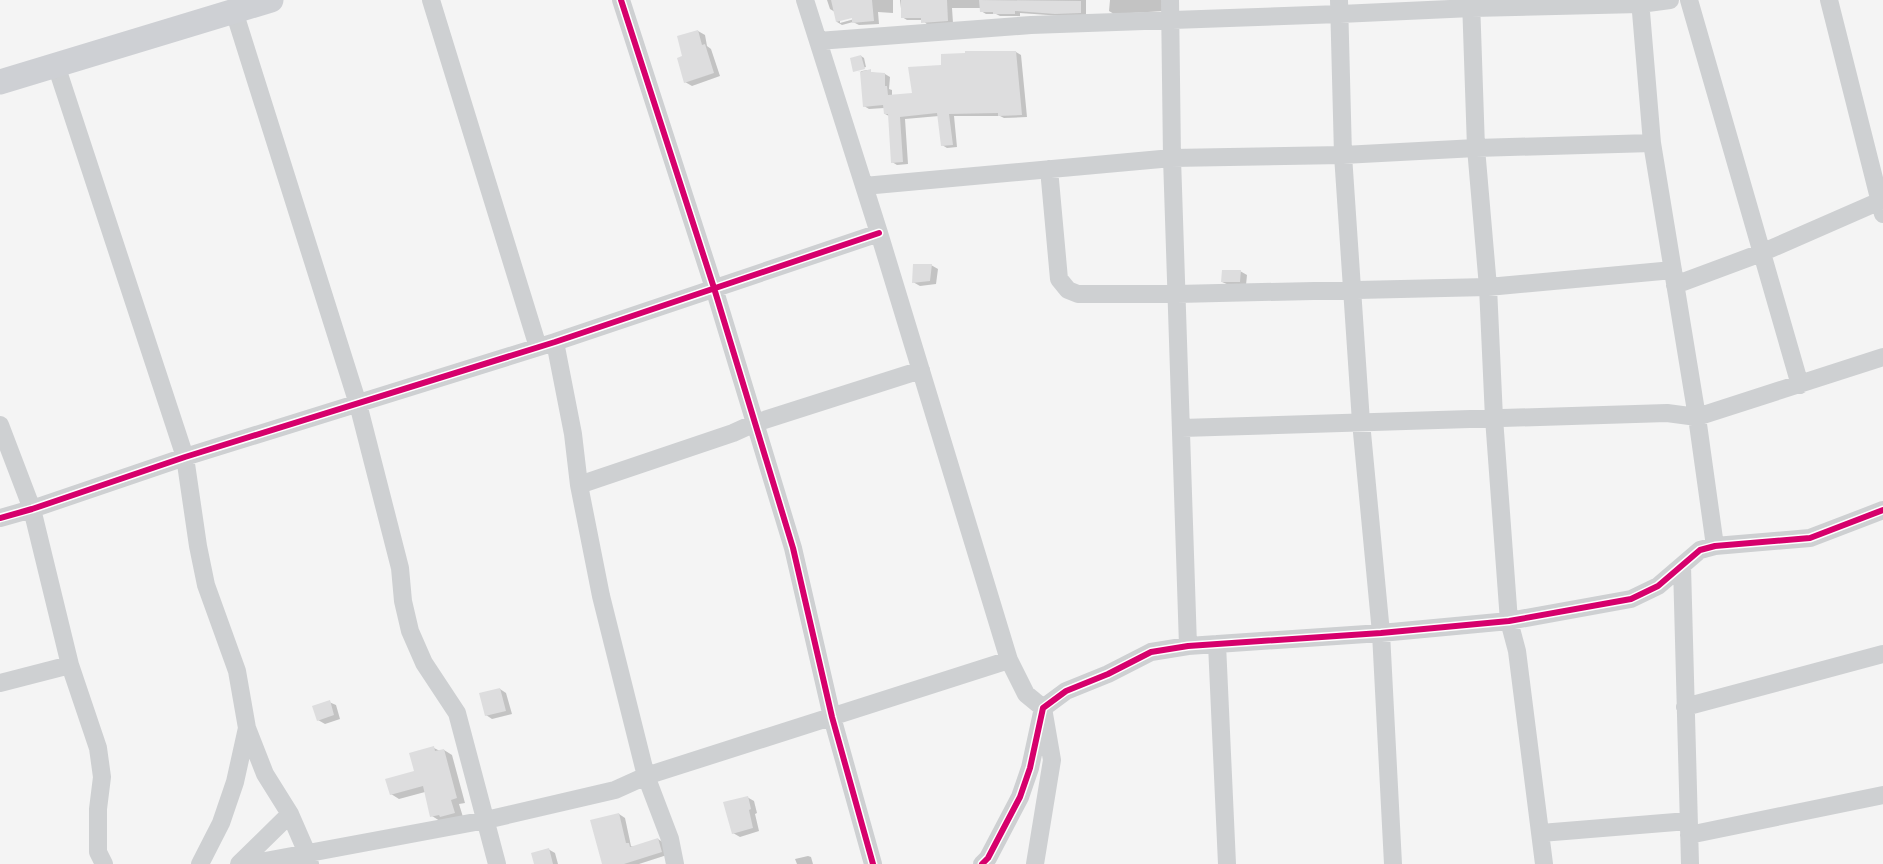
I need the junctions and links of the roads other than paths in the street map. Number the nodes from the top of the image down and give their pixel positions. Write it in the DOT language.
graph roads {
  1 [pos="271,0"];
  2 [pos="431,0"];
  3 [pos="621,0"];
  4 [pos="805,0"];
  5 [pos="1170,0"];
  6 [pos="1670,0"];
  7 [pos="1689,0"];
  8 [pos="1829,0"];
  9 [pos="1640,2"];
  10 [pos="1472,4"];
  11 [pos="1340,7"];
  12 [pos="234,11"];
  13 [pos="1170,20"];
  14 [pos="818,40"];
  15 [pos="56,66"];
  16 [pos="0,82"];
  17 [pos="1652,142"];
  18 [pos="1476,148"];
  19 [pos="1343,155"];
  20 [pos="1172,158"];
  21 [pos="1048,169"];
  22 [pos="864,186"];
  23 [pos="1881,198"];
  24 [pos="879,233"];
  25 [pos="1761,253"];
  26 [pos="1674,277"];
  27 [pos="714,288"];
  28 [pos="1488,288"];
  29 [pos="1352,289"];
  30 [pos="1178,294"];
  31 [pos="546,344"];
  32 [pos="1883,358"];
  33 [pos="920,370"];
  34 [pos="1800,385"];
  35 [pos="358,404"];
  36 [pos="1697,417"];
  37 [pos="1494,418"];
  38 [pos="1361,422"];
  39 [pos="755,423"];
  40 [pos="0,425"];
  41 [pos="1182,428"];
  42 [pos="185,457"];
  43 [pos="579,485"];
  44 [pos="32,509"];
  45 [pos="1883,510"];
  46 [pos="0,518"];
  47 [pos="1714,546"];
  48 [pos="1682,566"];
  49 [pos="1509,621"];
  50 [pos="1381,633"];
  51 [pos="1217,644"];
  52 [pos="1188,646"];
  53 [pos="1883,654"];
  54 [pos="1009,660"];
  55 [pos="70,666"];
  56 [pos="0,683"];
  57 [pos="1685,707"];
  58 [pos="1043,708"];
  59 [pos="832,716"];
  60 [pos="247,728"];
  61 [pos="646,776"];
  62 [pos="1883,795"];
  63 [pos="290,814"];
  64 [pos="486,820"];
  65 [pos="1689,828"];
  66 [pos="1541,833"];
  67 [pos="309,858"];
  68 [pos="98,860"];
  69 [pos="200,864"];
  70 [pos="239,864"];
  71 [pos="250,864"];
  72 [pos="497,864"];
  73 [pos="674,864"];
  74 [pos="874,864"];
  75 [pos="982,864"];
  76 [pos="1036,864"];
  77 [pos="1227,864"];
  78 [pos="1393,864"];
  79 [pos="1544,864"];
  80 [pos="1690,864"];
  1 -- 12 [label="street"];
  2 -- 31 [label="street"];
  3 -- 27 [label="street"];
  4 -- 14 [label="street"];
  5 -- 13 [label="street"];
  6 -- 9 [label="street"];
  7 -- 25 [label="street"];
  8 -- 23 [label="street"];
  9 -- 10 [label="street"];
  9 -- 17 [label="street"];
  10 -- 11 [label="street"];
  10 -- 18 [label="street"];
  11 -- 13 [label="street"];
  11 -- 19 [label="street"];
  12 -- 15 [label="street"];
  12 -- 35 [label="street"];
  13 -- 14 [label="street"];
  13 -- 20 [label="street"];
  14 -- 22 [label="street"];
  15 -- 16 [label="street"];
  15 -- 42 [label="street"];
  17 -- 18 [label="street"];
  17 -- 26 [label="street"];
  18 -- 19 [label="street"];
  18 -- 28 [label="street"];
  19 -- 20 [label="street"];
  19 -- 29 [label="street"];
  20 -- 21 [label="street"];
  20 -- 30 [label="street"];
  21 -- 22 [label="street"];
  21 -- 30 [label="street"];
  22 -- 24 [label="street"];
  23 -- 25 [label="street"];
  24 -- 27 [label="street"];
  24 -- 33 [label="street"];
  25 -- 26 [label="street"];
  25 -- 34 [label="street"];
  26 -- 28 [label="street"];
  26 -- 36 [label="street"];
  27 -- 31 [label="street"];
  27 -- 39 [label="street"];
  28 -- 29 [label="street"];
  28 -- 37 [label="street"];
  29 -- 30 [label="street"];
  29 -- 38 [label="street"];
  30 -- 41 [label="street"];
  31 -- 35 [label="street"];
  31 -- 43 [label="street"];
  32 -- 34 [label="street"];
  33 -- 39 [label="street"];
  33 -- 54 [label="street"];
  34 -- 36 [label="street"];
  35 -- 42 [label="street"];
  35 -- 64 [label="street"];
  36 -- 37 [label="street"];
  36 -- 47 [label="street"];
  37 -- 38 [label="street"];
  37 -- 49 [label="street"];
  38 -- 41 [label="street"];
  38 -- 50 [label="street"];
  39 -- 43 [label="street"];
  39 -- 59 [label="street"];
  40 -- 44 [label="street"];
  41 -- 52 [label="street"];
  42 -- 44 [label="street"];
  42 -- 60 [label="street"];
  43 -- 61 [label="street"];
  44 -- 46 [label="street"];
  44 -- 55 [label="street"];
  45 -- 47 [label="street"];
  47 -- 48 [label="street"];
  48 -- 49 [label="street"];
  48 -- 57 [label="street"];
  49 -- 50 [label="street"];
  49 -- 66 [label="street"];
  50 -- 51 [label="street"];
  50 -- 78 [label="street"];
  51 -- 52 [label="street"];
  51 -- 77 [label="street"];
  52 -- 58 [label="street"];
  53 -- 57 [label="street"];
  54 -- 58 [label="street"];
  54 -- 59 [label="street"];
  55 -- 56 [label="street"];
  55 -- 68 [label="street"];
  57 -- 65 [label="street"];
  58 -- 75 [label="street"];
  58 -- 76 [label="street"];
  59 -- 61 [label="street"];
  59 -- 74 [label="street"];
  60 -- 63 [label="street"];
  60 -- 69 [label="street"];
  61 -- 64 [label="street"];
  61 -- 73 [label="street"];
  62 -- 65 [label="street"];
  63 -- 67 [label="street"];
  63 -- 70 [label="street"];
  64 -- 67 [label="street"];
  64 -- 72 [label="street"];
  65 -- 66 [label="street"];
  65 -- 80 [label="street"];
  66 -- 79 [label="street"];
  67 -- 71 [label="street"];
}
